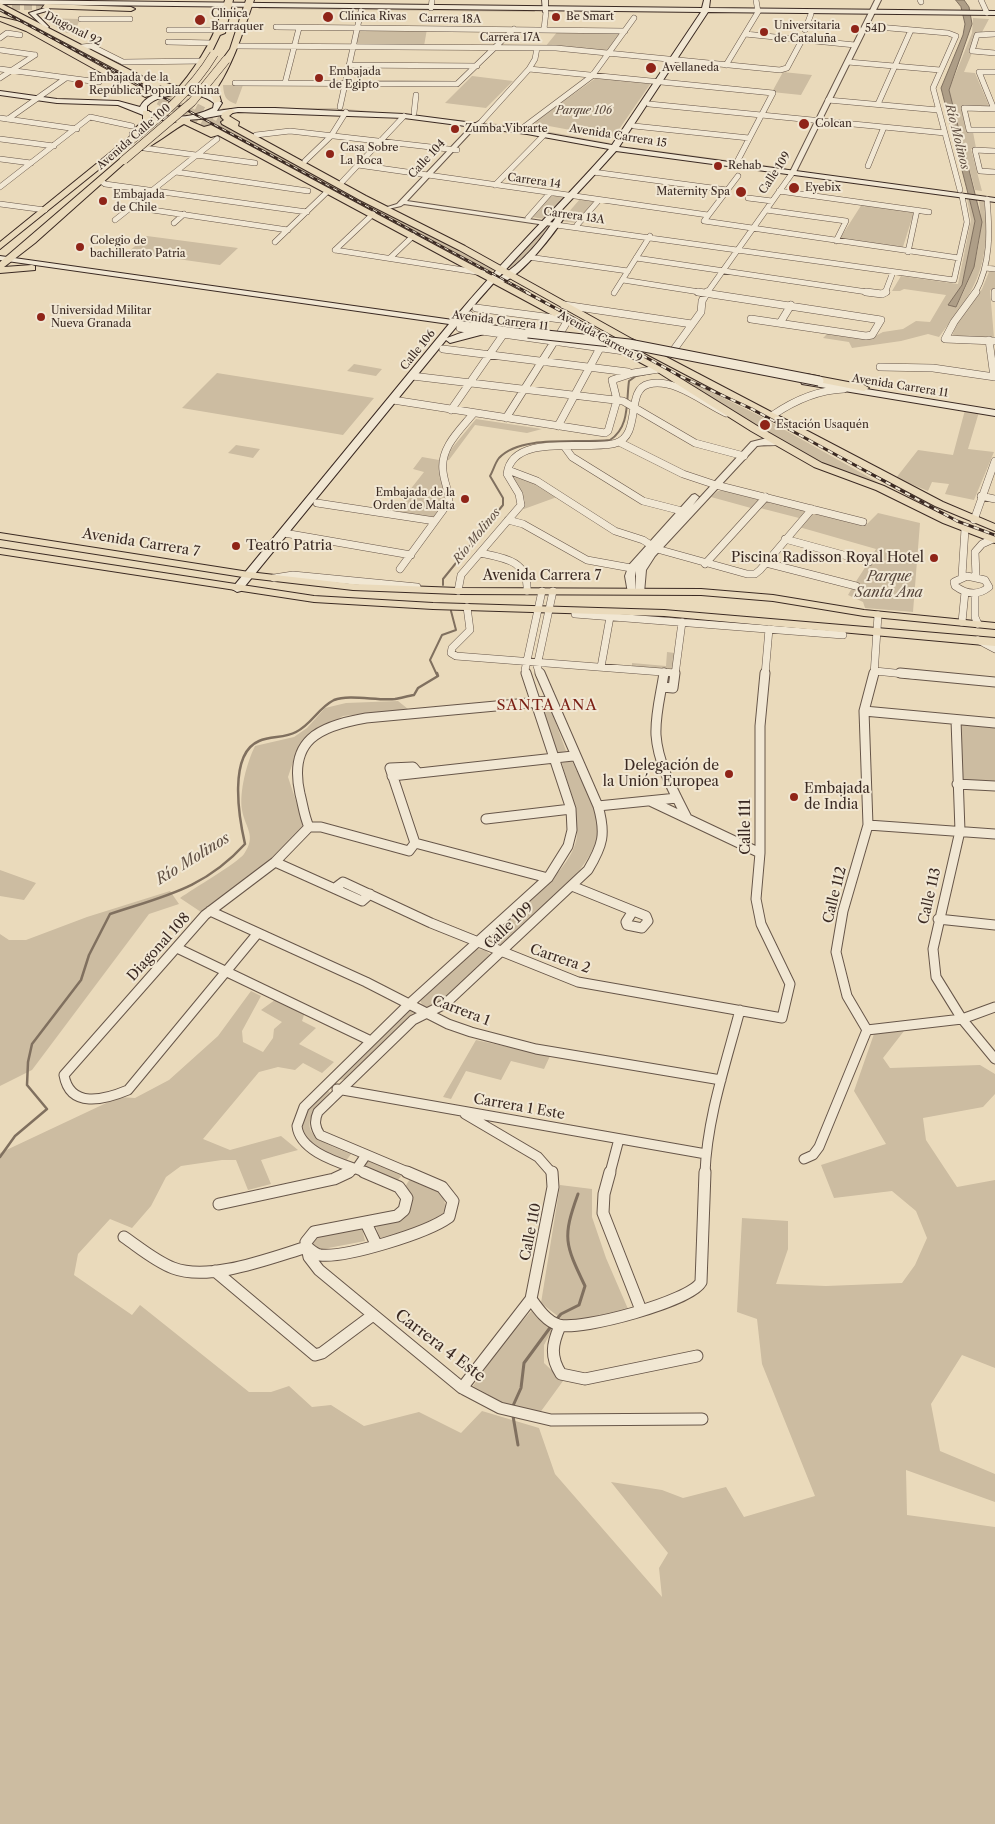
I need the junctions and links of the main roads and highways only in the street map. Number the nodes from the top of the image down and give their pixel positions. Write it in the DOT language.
graph roads {
  1 [pos="707,0"];
  2 [pos="0,3"];
  3 [pos="29,4"];
  4 [pos="113,5"];
  5 [pos="228,5"];
  6 [pos="248,6"];
  7 [pos="42,8"];
  8 [pos="131,9"];
  9 [pos="546,10"];
  10 [pos="706,12"];
  11 [pos="758,12"];
  12 [pos="872,13"];
  13 [pos="0,14"];
  14 [pos="974,14"];
  15 [pos="995,14"];
  16 [pos="0,19"];
  17 [pos="46,28"];
  18 [pos="221,28"];
  19 [pos="31,31"];
  20 [pos="234,47"];
  21 [pos="102,56"];
  22 [pos="78,58"];
  23 [pos="188,82"];
  24 [pos="660,83"];
  25 [pos="164,89"];
  26 [pos="182,92"];
  27 [pos="0,93"];
  28 [pos="147,99"];
  29 [pos="218,102"];
  30 [pos="343,110"];
  31 [pos="230,111"];
  32 [pos="145,112"];
  33 [pos="206,115"];
  34 [pos="195,118"];
  35 [pos="180,120"];
  36 [pos="225,122"];
  37 [pos="479,124"];
  38 [pos="204,127"];
  39 [pos="165,131"];
  40 [pos="618,146"];
  41 [pos="144,148"];
  42 [pos="794,170"];
  43 [pos="75,184"];
  44 [pos="995,195"];
  45 [pos="574,197"];
  46 [pos="987,198"];
  47 [pos="386,209"];
  48 [pos="0,246"];
  49 [pos="20,252"];
  50 [pos="2,263"];
  51 [pos="37,266"];
  52 [pos="503,268"];
  53 [pos="509,276"];
  54 [pos="495,280"];
  55 [pos="437,323"];
  56 [pos="460,323"];
  57 [pos="482,330"];
  58 [pos="527,334"];
  59 [pos="627,346"];
  60 [pos="416,376"];
  61 [pos="864,388"];
  62 [pos="396,401"];
  63 [pos="995,408"];
  64 [pos="995,412"];
  65 [pos="739,419"];
  66 [pos="755,429"];
  67 [pos="287,534"];
  68 [pos="0,536"];
  69 [pos="994,536"];
  70 [pos="0,551"];
  71 [pos="253,576"];
  72 [pos="242,590"];
  73 [pos="878,622"];
  74 [pos="978,624"];
  75 [pos="995,626"];
  76 [pos="995,642"];
  1 -- 10 [label="main road, Calle 106"];
  2 -- 3 [label="main road"];
  2 -- 17 [label="main road, Diagonal 92"];
  3 -- 4 [label="main road"];
  3 -- 7 [label="main road"];
  4 -- 5 [label="main road"];
  4 -- 7 [label="main road"];
  4 -- 8 [label="main road"];
  5 -- 6 [label="main road"];
  5 -- 8 [label="main road"];
  5 -- 18 [label="main road, Avenida Calle 100"];
  6 -- 9 [label="main road"];
  6 -- 9 [label="main road"];
  6 -- 20 [label="main road, Avenida Calle 100"];
  7 -- 8 [label="main road"];
  7 -- 17 [label="main road"];
  9 -- 10 [label="main road"];
  10 -- 11 [label="main road"];
  10 -- 24 [label="main road, Calle 106"];
  11 -- 12 [label="main road"];
  11 -- 12 [label="main road"];
  12 -- 14 [label="main road"];
  13 -- 19 [label="main road, Diagonal 92"];
  14 -- 15 [label="main road"];
  14 -- 15 [label="main road"];
  16 -- 19 [label="main road"];
  17 -- 21 [label="main road, Diagonal 92"];
  18 -- 23 [label="main road"];
  18 -- 43 [label="main road, Avenida Calle 100, bridge"];
  19 -- 22 [label="main road, Diagonal 92"];
  20 -- 29 [label="main road"];
  20 -- 49 [label="main road, Avenida Calle 100, bridge"];
  21 -- 25 [label="main road, Diagonal 92"];
  21 -- 25 [label="main road"];
  22 -- 28 [label="main road, Diagonal 92"];
  22 -- 28 [label="main road"];
  23 -- 25 [label="main road"];
  23 -- 26 [label="main road"];
  24 -- 40 [label="main road, Calle 106"];
  24 -- 40 [label="main road, Calle 106"];
  25 -- 26 [label="main road"];
  26 -- 28 [label="main road"];
  26 -- 29 [label="main road, Avenida Carrera 15"];
  27 -- 32 [label="main road"];
  28 -- 32 [label="main road"];
  29 -- 30 [label="main road, Avenida Carrera 15"];
  29 -- 33 [label="main road"];
  30 -- 31 [label="main road, Avenida Carrera 15"];
  30 -- 37 [label="main road, Avenida Carrera 15"];
  30 -- 37 [label="main road, Avenida Carrera 15"];
  31 -- 33 [label="main road, Avenida Carrera 15"];
  31 -- 47 [label="main road"];
  32 -- 35 [label="main road"];
  32 -- 43 [label="main road"];
  33 -- 34 [label="main road, Avenida Carrera 15"];
  34 -- 35 [label="main road"];
  35 -- 38 [label="main road, Avenida Carrera 9"];
  35 -- 39 [label="main road"];
  36 -- 47 [label="main road"];
  37 -- 40 [label="main road, Avenida Carrera 15"];
  37 -- 40 [label="main road, Avenida Carrera 15"];
  38 -- 39 [label="main road"];
  38 -- 54 [label="main road, Avenida Carrera 9"];
  39 -- 41 [label="main road"];
  40 -- 42 [label="main road, Avenida Carrera 15"];
  40 -- 42 [label="main road, Avenida Carrera 15"];
  40 -- 45 [label="main road, Calle 106"];
  42 -- 46 [label="main road, Avenida Carrera 15"];
  43 -- 48 [label="main road, Avenida Calle 100"];
  44 -- 46 [label="main road, Avenida Carrera 15"];
  45 -- 52 [label="main road, Calle 106"];
  45 -- 53 [label="main road, Calle 106"];
  47 -- 52 [label="main road, Avenida Carrera 9"];
  49 -- 50 [label="main road, Avenida Calle 100"];
  49 -- 51 [label="main road"];
  50 -- 51 [label="main road"];
  50 -- 51 [label="main road, Avenida Carrera 11"];
  51 -- 55 [label="main road, Avenida Carrera 11"];
  52 -- 53 [label="main road, Avenida Carrera 9"];
  52 -- 54 [label="main road, Calle 106"];
  53 -- 54 [label="main road, Calle 106"];
  53 -- 59 [label="main road, Avenida Carrera 9"];
  54 -- 56 [label="main road, Calle 106"];
  54 -- 56 [label="main road, Calle 106"];
  54 -- 59 [label="main road, Avenida Carrera 9"];
  55 -- 56 [label="main road"];
  55 -- 56 [label="main road"];
  56 -- 57 [label="main road, Avenida Carrera 11"];
  56 -- 57 [label="main road"];
  56 -- 58 [label="main road, Avenida Carrera 11"];
  56 -- 60 [label="main road, Calle 106"];
  56 -- 60 [label="main road, Calle 106"];
  57 -- 58 [label="main road, Avenida Carrera 11"];
  58 -- 61 [label="main road, Avenida Carrera 11, bridge"];
  58 -- 64 [label="main road, Avenida Carrera 11, bridge"];
  59 -- 61 [label="main road"];
  59 -- 65 [label="main road, Avenida Carrera 9"];
  59 -- 69 [label="main road, Avenida Carrera 9"];
  60 -- 62 [label="main road, Calle 106"];
  61 -- 63 [label="main road, Avenida Carrera 11"];
  62 -- 67 [label="main road, Calle 106"];
  62 -- 67 [label="main road, Calle 106"];
  65 -- 66 [label="main road, Avenida Carrera 9"];
  66 -- 69 [label="main road, Avenida Carrera 9"];
  67 -- 71 [label="main road, Calle 106"];
  68 -- 71 [label="main road, Avenida Carrera 7"];
  70 -- 72 [label="main road, Avenida Carrera 7"];
  71 -- 72 [label="main road, Calle 106"];
  71 -- 73 [label="main road, Avenida Carrera 7"];
  72 -- 73 [label="main road, Avenida Carrera 7"];
  73 -- 74 [label="main road, Avenida Carrera 7"];
  73 -- 76 [label="main road, Avenida Carrera 7"];
  74 -- 75 [label="main road, Avenida Carrera 7"];
}
